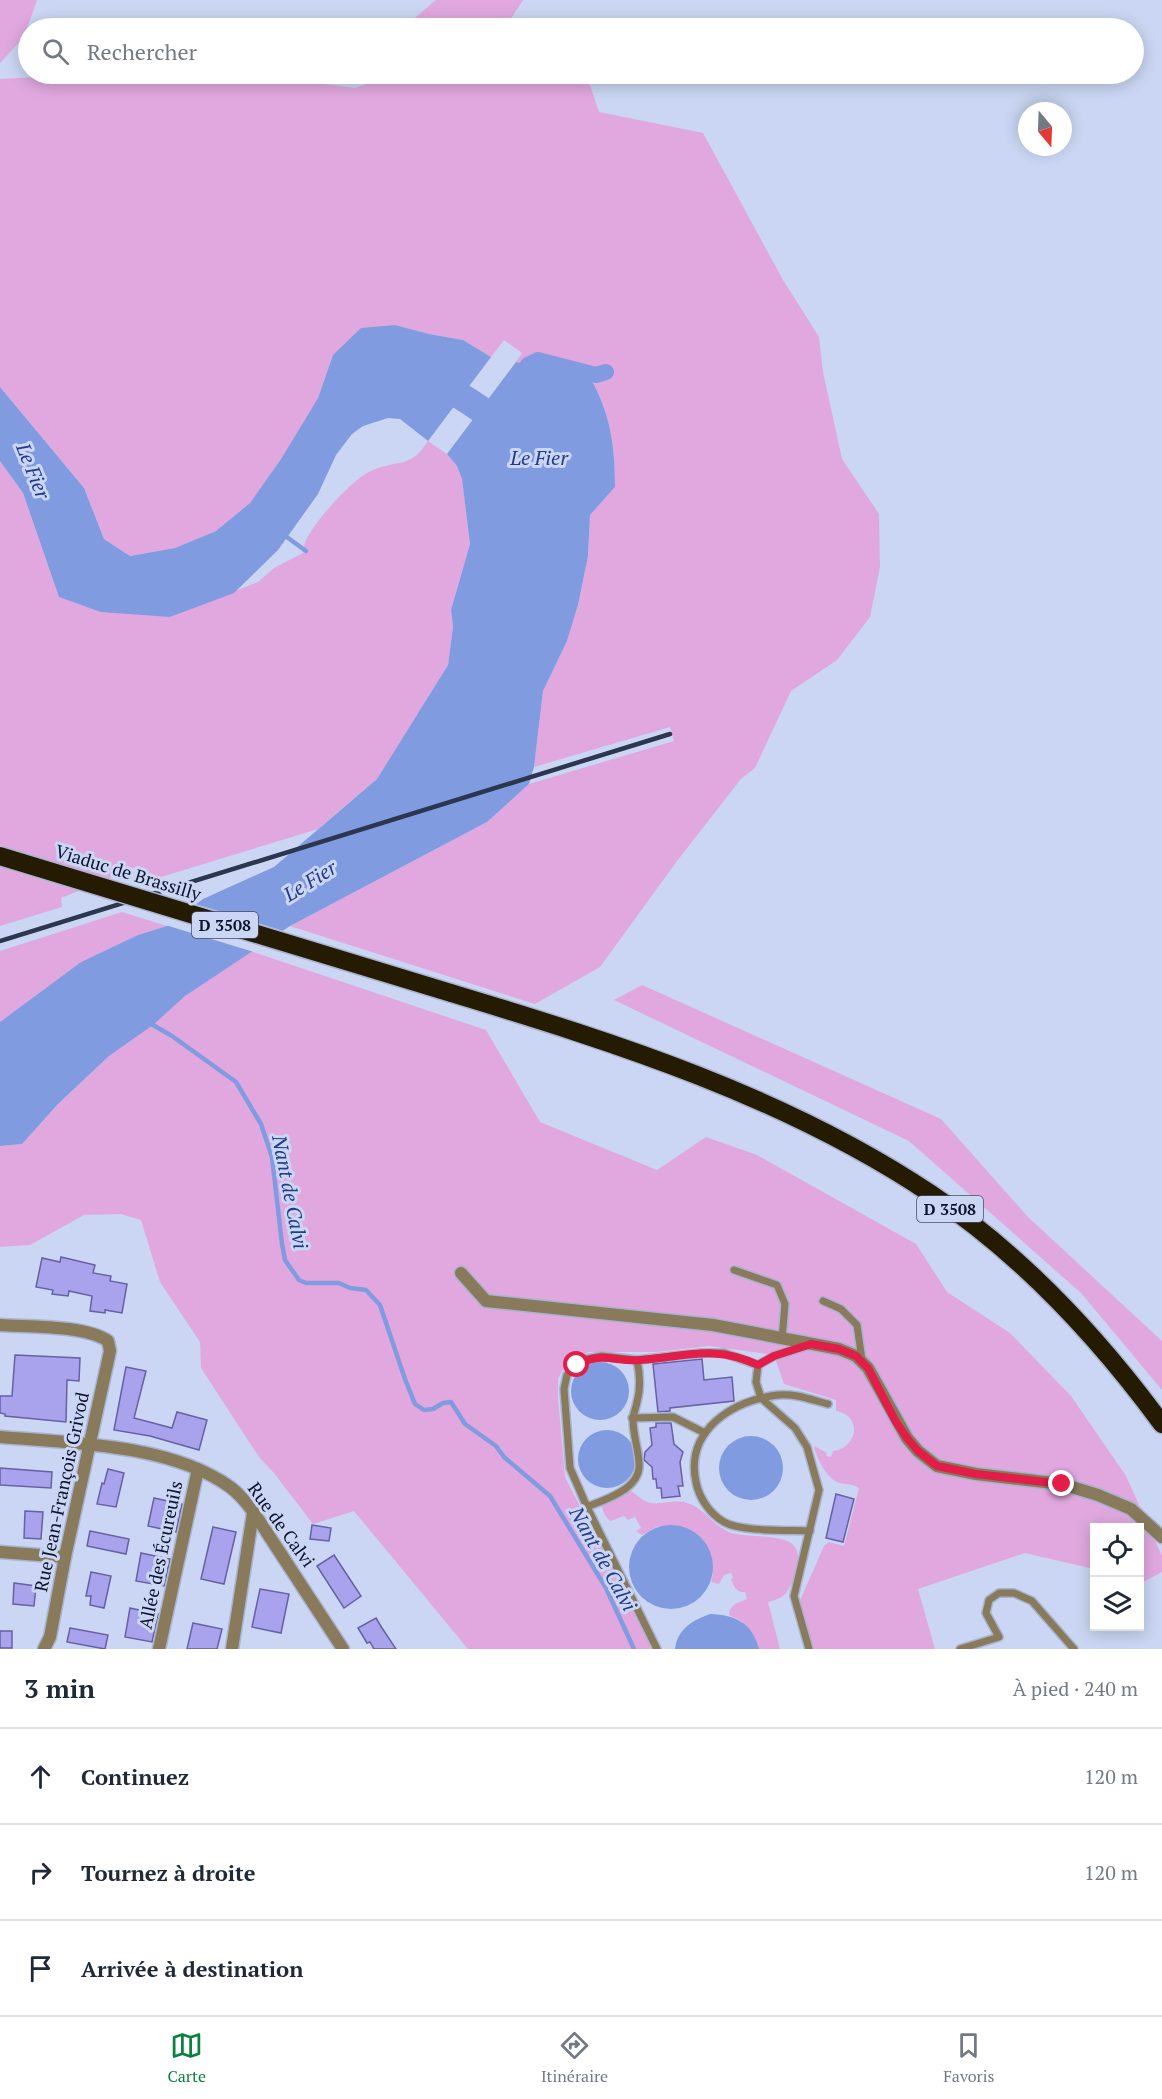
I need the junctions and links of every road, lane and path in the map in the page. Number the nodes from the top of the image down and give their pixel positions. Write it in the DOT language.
graph roads {
  1 [pos="0,856"];
  2 [pos="735,1270"];
  3 [pos="461,1273"];
  4 [pos="823,1300"];
  5 [pos="0,1324"];
  6 [pos="782,1339"];
  7 [pos="811,1344"];
  8 [pos="638,1360"];
  9 [pos="863,1363"];
  10 [pos="758,1365"];
  11 [pos="761,1398"];
  12 [pos="828,1404"];
  13 [pos="632,1418"];
  14 [pos="1162,1424"];
  15 [pos="705,1433"];
  16 [pos="0,1437"];
  17 [pos="90,1444"];
  18 [pos="198,1469"];
  19 [pos="587,1507"];
  20 [pos="253,1513"];
  21 [pos="810,1531"];
  22 [pos="1162,1537"];
  23 [pos="0,1552"];
  24 [pos="65,1557"];
  25 [pos="44,1649"];
  26 [pos="159,1649"];
  27 [pos="232,1649"];
  28 [pos="343,1649"];
  29 [pos="657,1649"];
  30 [pos="809,1649"];
  31 [pos="960,1649"];
  32 [pos="1074,1649"];
  1 -- 14 [label="highway, Viaduc de Brassilly / D 3508, bridge"];
  2 -- 6 [label="lane"];
  3 -- 6 [label="street"];
  4 -- 9 [label="lane"];
  5 -- 17 [label="street, Rue Jean-François Grivod"];
  6 -- 7 [label="street"];
  7 -- 9 [label="street"];
  7 -- 10 [label="lane"];
  8 -- 10 [label="lane"];
  8 -- 13 [label="lane"];
  8 -- 19 [label="lane"];
  9 -- 22 [label="street"];
  10 -- 11 [label="lane"];
  11 -- 12 [label="lane"];
  11 -- 15 [label="lane"];
  11 -- 21 [label="lane"];
  13 -- 15 [label="lane"];
  13 -- 19 [label="lane"];
  15 -- 21 [label="lane"];
  16 -- 17 [label="street, Rue de Calvi"];
  17 -- 18 [label="street, Rue de Calvi"];
  17 -- 24 [label="street, Rue Jean-François Grivod"];
  18 -- 20 [label="street, Rue de Calvi"];
  18 -- 26 [label="street, Allée des Écureuils"];
  19 -- 29 [label="lane"];
  20 -- 27 [label="street"];
  20 -- 28 [label="street, Rue de Calvi"];
  21 -- 30 [label="lane"];
  23 -- 24 [label="street"];
  24 -- 25 [label="street, Rue Jean-François Grivod"];
  31 -- 32 [label="lane"];
}
